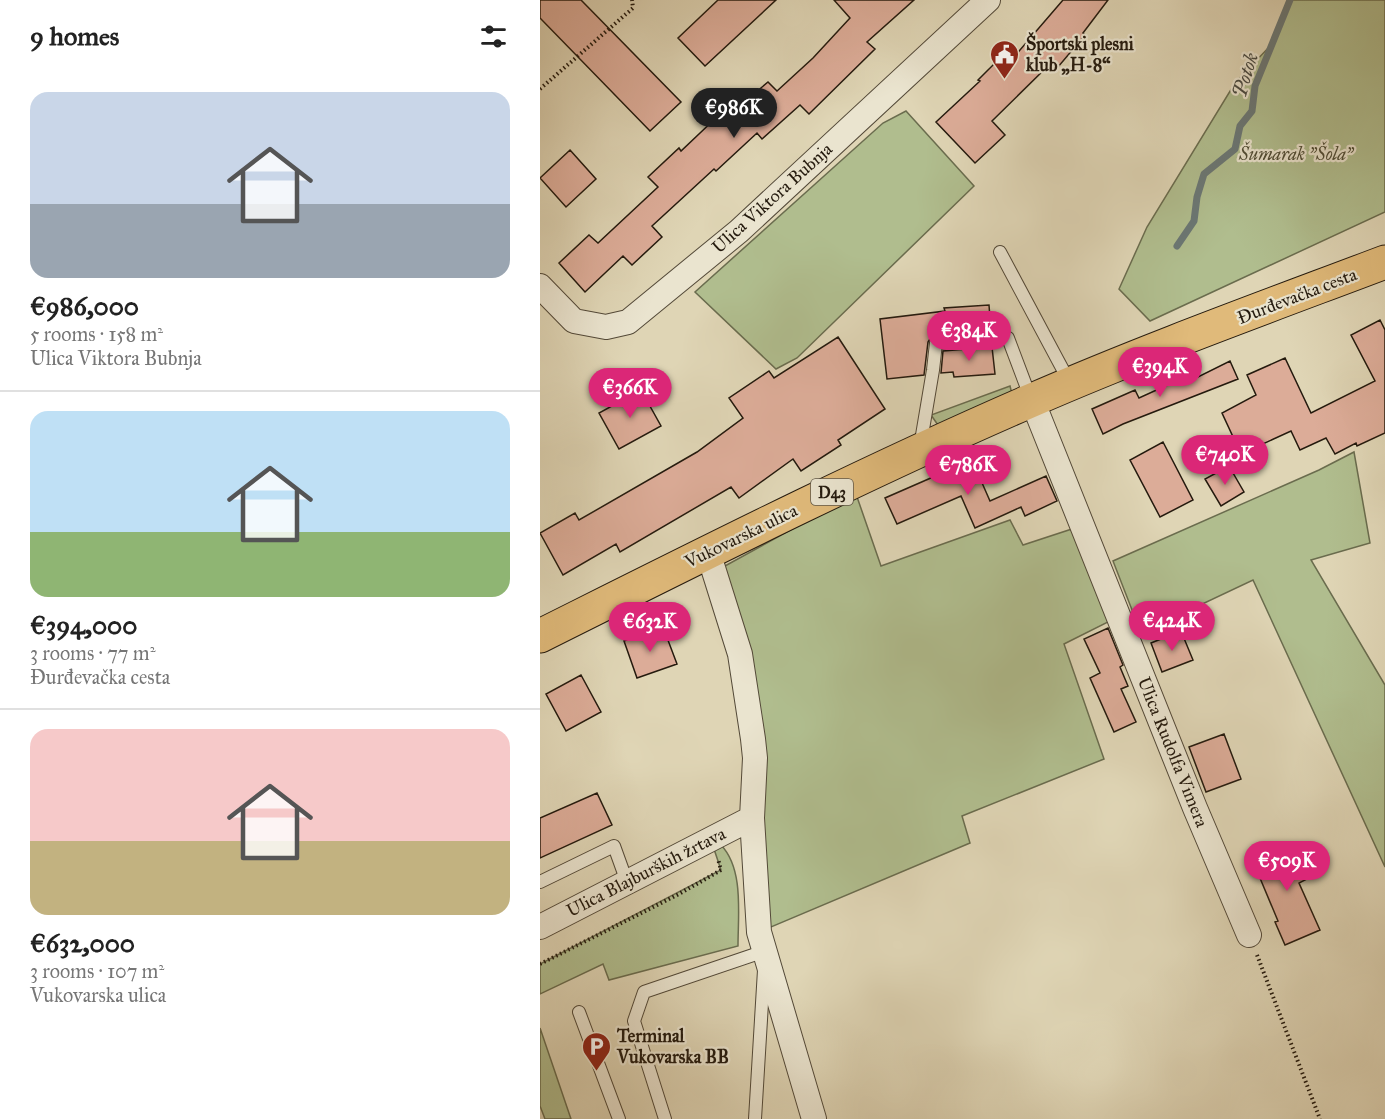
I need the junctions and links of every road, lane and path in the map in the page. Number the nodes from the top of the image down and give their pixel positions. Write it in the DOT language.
graph roads {
  1 [pos="632,0"];
  2 [pos="988,0"];
  3 [pos="540,89"];
  4 [pos="1000,252"];
  5 [pos="1385,262"];
  6 [pos="540,286"];
  7 [pos="1141,355"];
  8 [pos="1070,384"];
  9 [pos="1032,400"];
  10 [pos="919,451"];
  11 [pos="708,552"];
  12 [pos="540,636"];
  13 [pos="752,818"];
  14 [pos="709,839"];
  15 [pos="540,882"];
  16 [pos="627,882"];
  17 [pos="540,927"];
  18 [pos="1249,935"];
  19 [pos="765,951"];
  20 [pos="540,964"];
  21 [pos="579,1012"];
  22 [pos="619,1119"];
  23 [pos="665,1119"];
  24 [pos="755,1119"];
  25 [pos="814,1119"];
  26 [pos="1320,1119"];
  1 -- 3 [label="path"];
  2 -- 6 [label="street, Ulica Viktora Bubnja"];
  4 -- 8 [label="lane"];
  5 -- 7 [label="main road, Đurđevačka cesta / D43"];
  7 -- 8 [label="main road, Vukovarska ulica / D43"];
  8 -- 9 [label="main road, Vukovarska ulica / D43"];
  9 -- 10 [label="main road, Vukovarska ulica / D43"];
  9 -- 10 [label="lane"];
  9 -- 18 [label="street, Ulica Rudolfa Vimera"];
  10 -- 11 [label="main road, Vukovarska ulica / D43"];
  11 -- 12 [label="main road, Vukovarska ulica / D43"];
  11 -- 13 [label="street"];
  13 -- 14 [label="street, Ulica Blajburških žrtava"];
  13 -- 19 [label="street"];
  14 -- 16 [label="street, Ulica Blajburških žrtava"];
  14 -- 20 [label="path"];
  15 -- 16 [label="lane"];
  16 -- 17 [label="street, Ulica Blajburških žrtava"];
  18 -- 26 [label="path"];
  19 -- 23 [label="lane"];
  19 -- 24 [label="lane"];
  19 -- 25 [label="street"];
  21 -- 22 [label="lane"];
}
